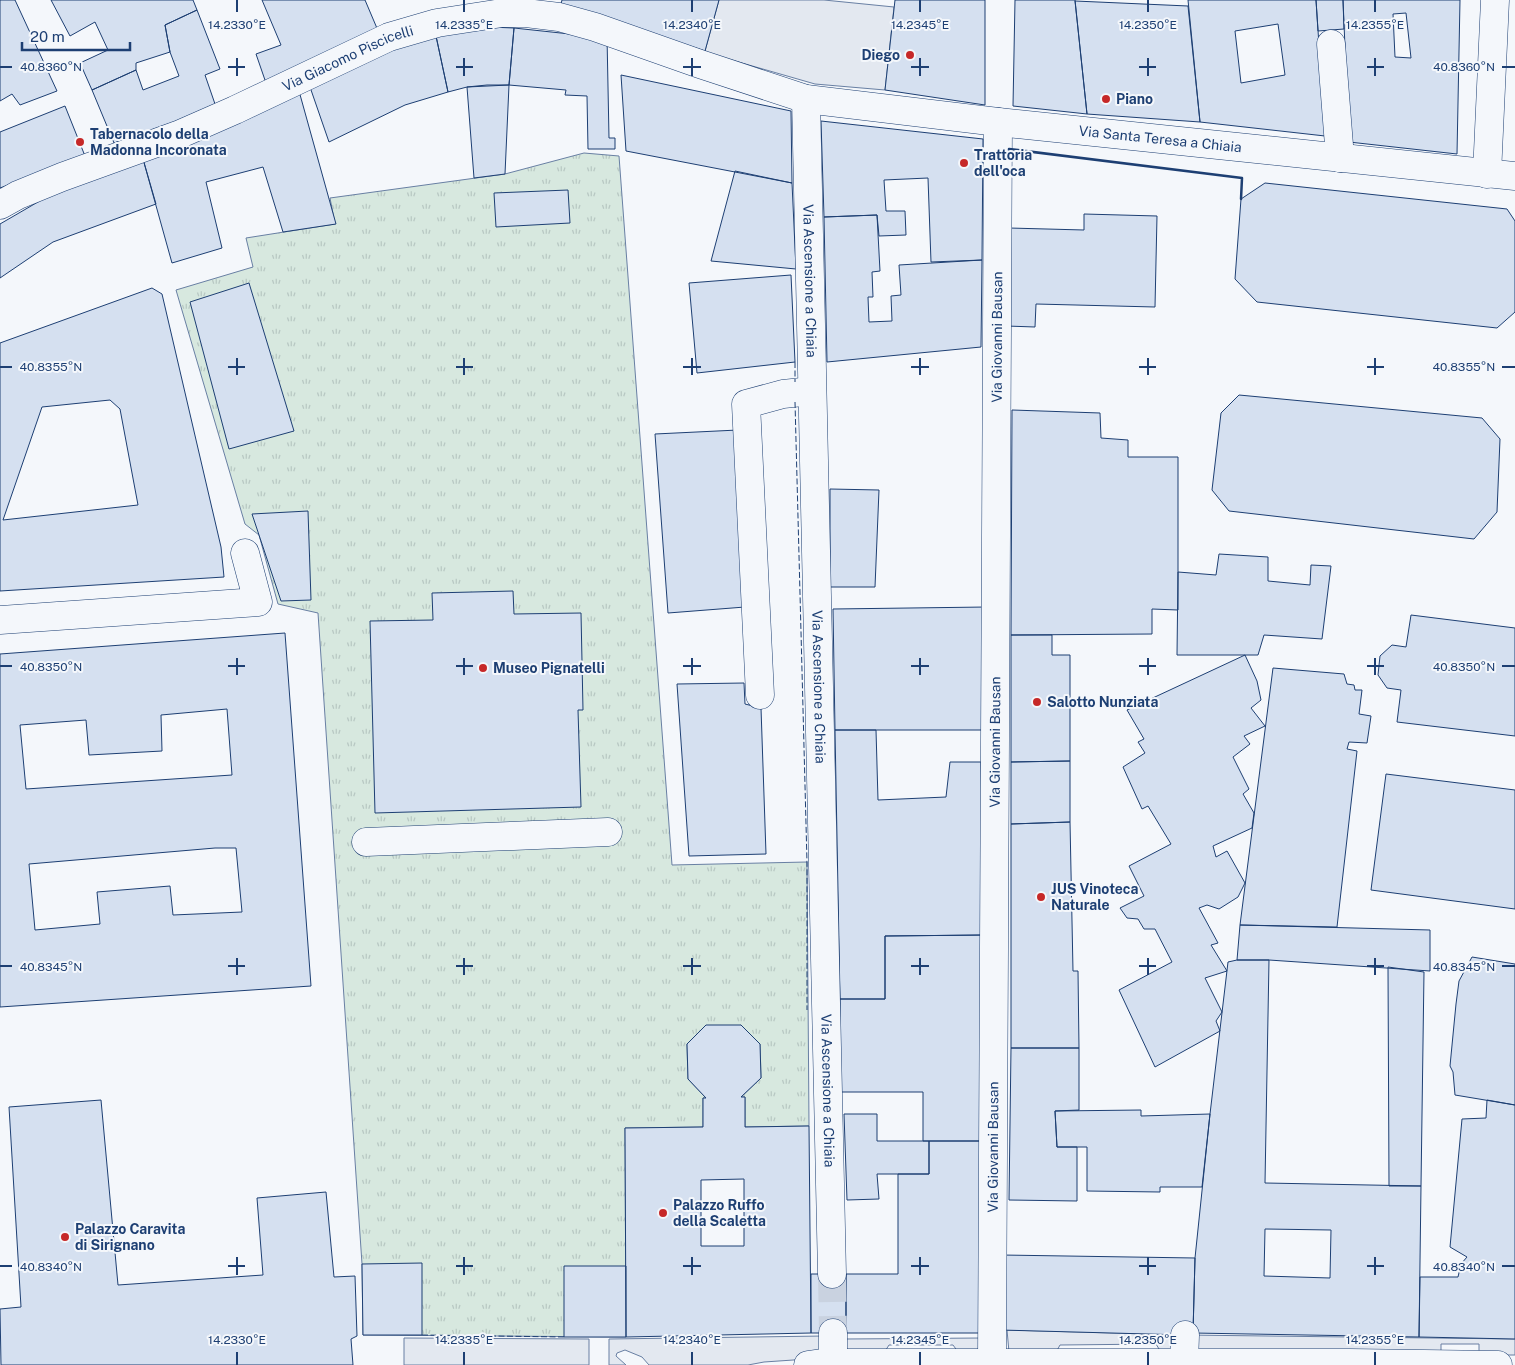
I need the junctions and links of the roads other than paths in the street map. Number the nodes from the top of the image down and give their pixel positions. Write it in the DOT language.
graph roads {
  1 [pos="1495,0"];
  2 [pos="1331,44"];
  3 [pos="806,98"];
  4 [pos="998,122"];
  5 [pos="1340,158"];
  6 [pos="1488,174"];
  7 [pos="1515,176"];
  8 [pos="0,205"];
  9 [pos="812,391"];
  10 [pos="245,552"];
  11 [pos="0,620"];
  12 [pos="760,695"];
  13 [pos="608,832"];
  14 [pos="366,842"];
  15 [pos="832,1274"];
  16 [pos="833,1333"];
  17 [pos="1185,1334"];
  18 [pos="992,1363"];
  19 [pos="1184,1363"];
  20 [pos="821,1364"];
  21 [pos="1498,1365"];
  1 -- 6 [label="street"];
  2 -- 5 [label="street"];
  3 -- 4 [label="street, Via Santa Teresa a Chiaia"];
  3 -- 8 [label="street, Via Giacomo Piscicelli"];
  3 -- 9 [label="street, Via Ascensione a Chiaia"];
  4 -- 5 [label="street, Via Santa Teresa a Chiaia"];
  4 -- 18 [label="street, Via Giovanni Bausan"];
  5 -- 6 [label="street, Via Santa Teresa a Chiaia"];
  6 -- 7 [label="street, Via Santa Teresa a Chiaia"];
  9 -- 12 [label="street"];
  9 -- 15 [label="street, Via Ascensione a Chiaia"];
  10 -- 11 [label="street"];
  13 -- 14 [label="street"];
  16 -- 20 [label="street"];
  17 -- 19 [label="street"];
  18 -- 19 [label="street"];
  18 -- 20 [label="street"];
  19 -- 21 [label="street"];
}
